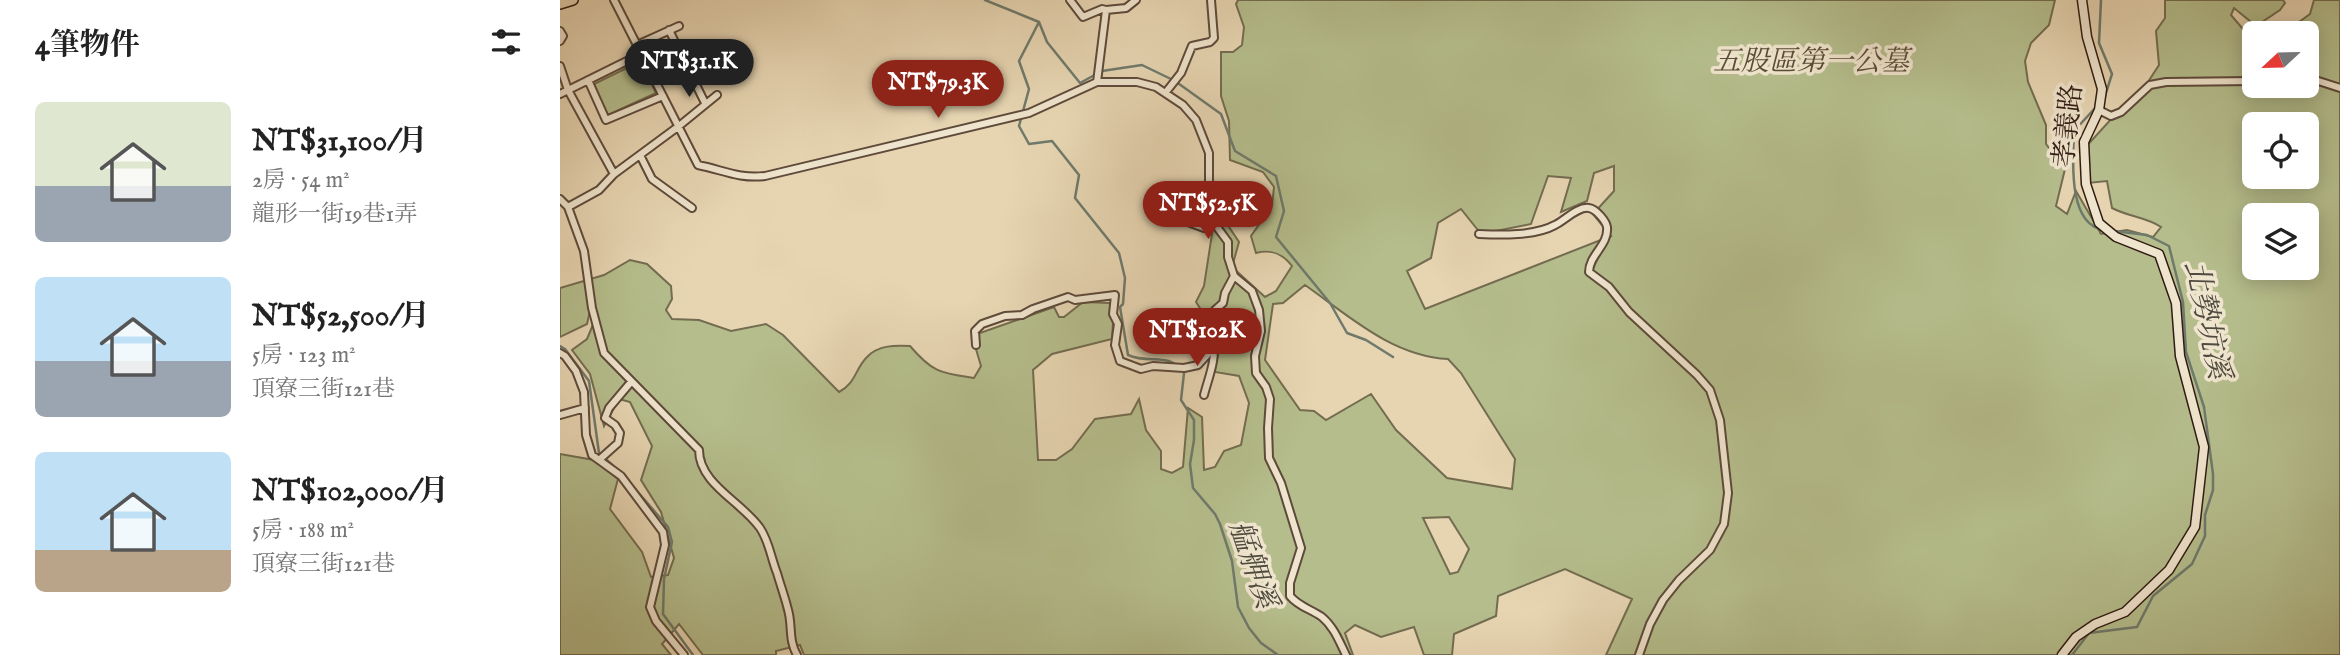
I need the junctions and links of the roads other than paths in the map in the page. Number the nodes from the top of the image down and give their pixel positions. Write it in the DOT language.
graph roads {
  1 [pos="573,0"];
  2 [pos="614,0"];
  3 [pos="1070,0"];
  4 [pos="1136,0"];
  5 [pos="1211,0"];
  6 [pos="2082,0"];
  7 [pos="560,5"];
  8 [pos="1106,10"];
  9 [pos="679,26"];
  10 [pos="669,30"];
  11 [pos="560,31"];
  12 [pos="560,41"];
  13 [pos="637,45"];
  14 [pos="641,54"];
  15 [pos="560,66"];
  16 [pos="588,80"];
  17 [pos="2242,81"];
  18 [pos="2319,81"];
  19 [pos="1097,82"];
  20 [pos="2340,88"];
  21 [pos="1167,89"];
  22 [pos="568,90"];
  23 [pos="560,94"];
  24 [pos="717,95"];
  25 [pos="663,96"];
  26 [pos="705,103"];
  27 [pos="2099,110"];
  28 [pos="678,126"];
  29 [pos="639,155"];
  30 [pos="614,174"];
  31 [pos="560,199"];
  32 [pos="1209,203"];
  33 [pos="568,207"];
  34 [pos="692,208"];
  35 [pos="1169,215"];
  36 [pos="1479,234"];
  37 [pos="1234,276"];
  38 [pos="1213,340"];
  39 [pos="976,345"];
  40 [pos="560,353"];
  41 [pos="631,382"];
  42 [pos="1204,395"];
  43 [pos="585,408"];
  44 [pos="560,415"];
  45 [pos="598,460"];
  46 [pos="684,655"];
  47 [pos="797,655"];
  48 [pos="1346,655"];
  49 [pos="1639,655"];
  50 [pos="2062,655"];
  1 -- 7 [label="main road"];
  2 -- 13 [label="street"];
  3 -- 8 [label="street"];
  4 -- 8 [label="street"];
  5 -- 21 [label="street"];
  6 -- 27 [label="street, 孝義路"];
  8 -- 19 [label="street"];
  9 -- 10 [label="street"];
  10 -- 13 [label="street"];
  10 -- 26 [label="street"];
  11 -- 12 [label="street"];
  13 -- 14 [label="street"];
  14 -- 16 [label="street"];
  14 -- 25 [label="street"];
  15 -- 22 [label="street"];
  16 -- 22 [label="street"];
  16 -- 25 [label="street"];
  17 -- 27 [label="street"];
  18 -- 20 [label="street"];
  19 -- 21 [label="street"];
  19 -- 28 [label="street"];
  21 -- 32 [label="street"];
  22 -- 23 [label="street"];
  22 -- 30 [label="street"];
  24 -- 26 [label="street"];
  25 -- 28 [label="street"];
  26 -- 28 [label="street"];
  27 -- 50 [label="street, 孝義路"];
  28 -- 29 [label="street"];
  29 -- 30 [label="street"];
  29 -- 34 [label="street"];
  30 -- 33 [label="street"];
  31 -- 33 [label="street"];
  32 -- 35 [label="street"];
  32 -- 37 [label="street"];
  33 -- 41 [label="street"];
  36 -- 49 [label="street"];
  37 -- 38 [label="street"];
  37 -- 48 [label="street"];
  38 -- 39 [label="street"];
  38 -- 42 [label="street"];
  40 -- 43 [label="street"];
  41 -- 45 [label="street"];
  41 -- 47 [label="street"];
  43 -- 44 [label="street"];
  43 -- 45 [label="street"];
  45 -- 46 [label="street"];
}
